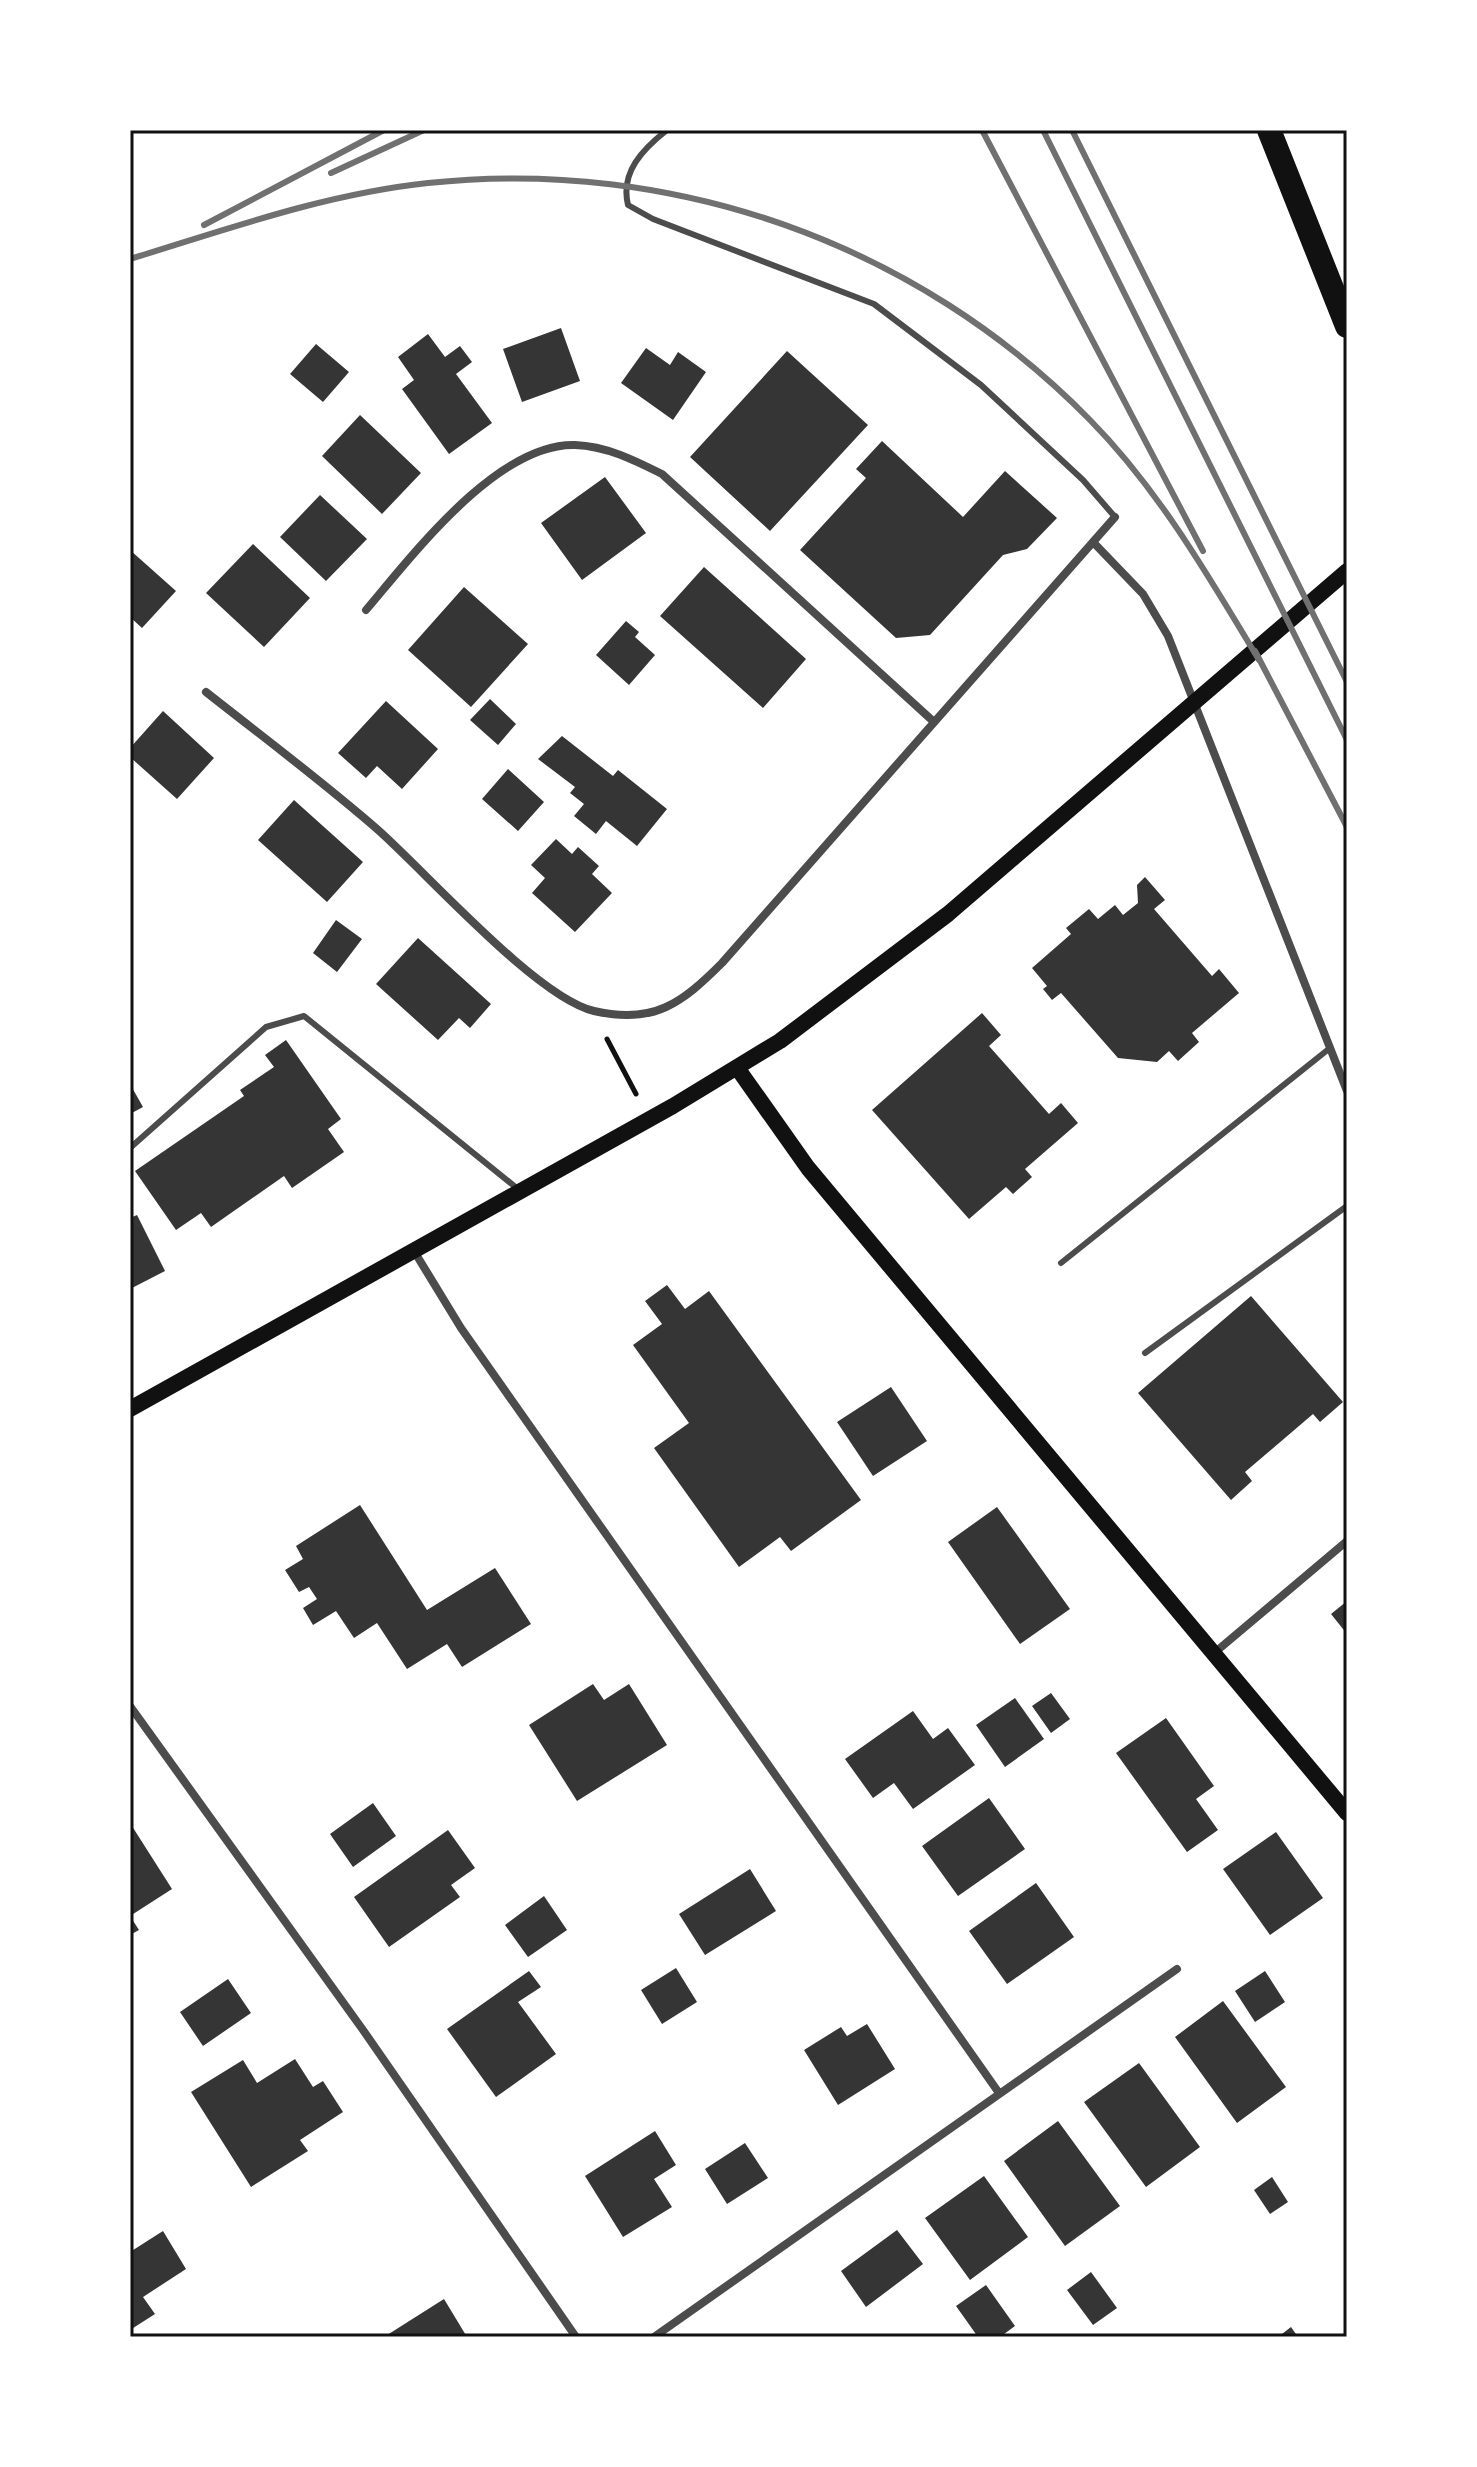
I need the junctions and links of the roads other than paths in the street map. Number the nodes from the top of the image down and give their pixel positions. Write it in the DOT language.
graph roads {
  1 [pos="667,130"];
  2 [pos="1269,130"];
  3 [pos="1347,326"];
  4 [pos="1115,517"];
  5 [pos="1093,542"];
  6 [pos="1347,571"];
  7 [pos="366,610"];
  8 [pos="206,692"];
  9 [pos="934,722"];
  10 [pos="1330,1048"];
  11 [pos="738,1069"];
  12 [pos="1347,1091"];
  13 [pos="130,1148"];
  14 [pos="521,1191"];
  15 [pos="1347,1206"];
  16 [pos="414,1250"];
  17 [pos="1061,1263"];
  18 [pos="1145,1353"];
  19 [pos="130,1409"];
  20 [pos="1347,1541"];
  21 [pos="1212,1654"];
  22 [pos="130,1706"];
  23 [pos="1347,1813"];
  24 [pos="1177,1969"];
  25 [pos="999,2093"];
  26 [pos="576,2337"];
  27 [pos="654,2337"];
  1 -- 4 [label="lane"];
  2 -- 3 [label="highway"];
  4 -- 5 [label="street"];
  5 -- 9 [label="street"];
  5 -- 10 [label="street"];
  6 -- 11 [label="main road"];
  7 -- 9 [label="street"];
  8 -- 9 [label="street"];
  10 -- 12 [label="street"];
  10 -- 17 [label="lane"];
  11 -- 14 [label="main road"];
  11 -- 21 [label="main road"];
  13 -- 14 [label="lane"];
  14 -- 16 [label="main road"];
  15 -- 18 [label="lane"];
  16 -- 19 [label="main road"];
  16 -- 25 [label="street"];
  20 -- 21 [label="street"];
  21 -- 23 [label="main road"];
  22 -- 26 [label="street"];
  24 -- 25 [label="street"];
  25 -- 27 [label="street"];
}
